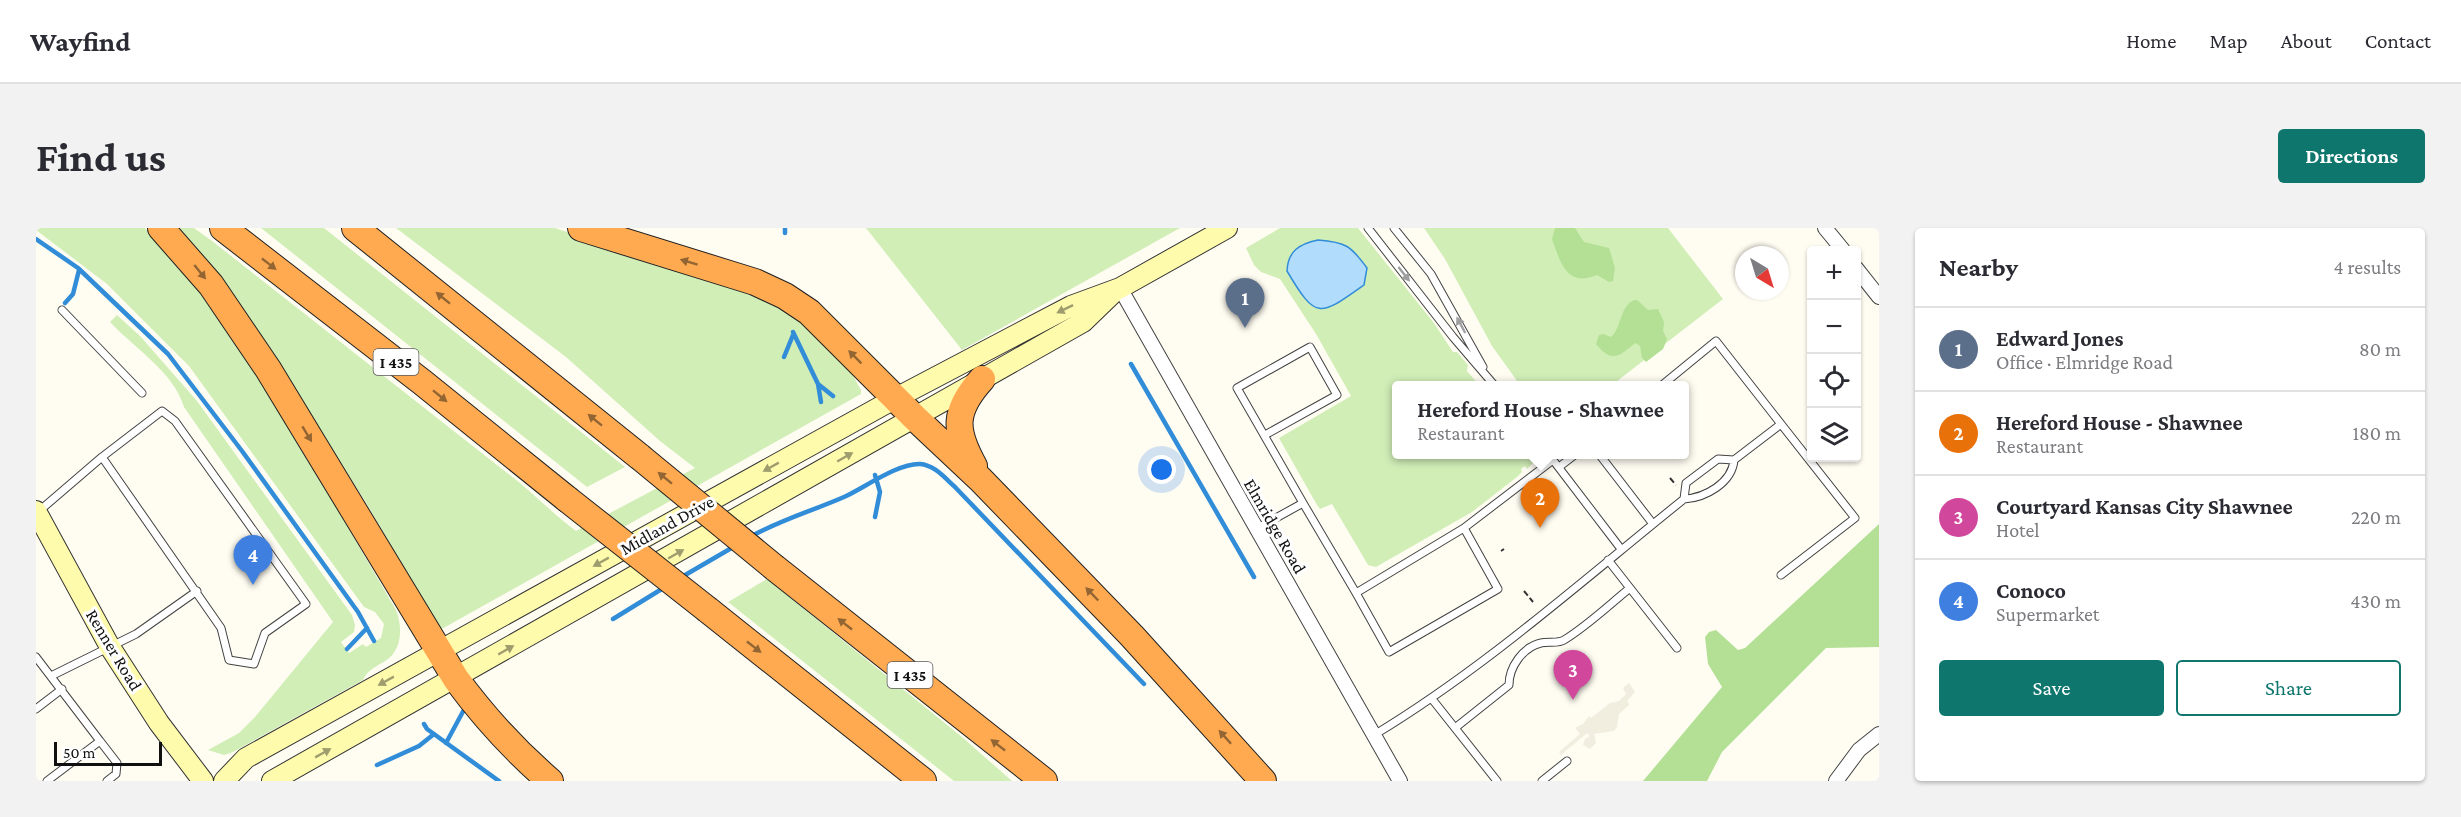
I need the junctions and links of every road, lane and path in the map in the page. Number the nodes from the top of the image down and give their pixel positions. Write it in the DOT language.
graph roads {
  1 [pos="161,228"];
  2 [pos="223,228"];
  3 [pos="355,228"];
  4 [pos="581,228"];
  5 [pos="1227,228"];
  6 [pos="1368,228"];
  7 [pos="1394,228"];
  8 [pos="1825,228"];
  9 [pos="1840,246"];
  10 [pos="1861,273"];
  11 [pos="1120,288"];
  12 [pos="1879,297"];
  13 [pos="62,310"];
  14 [pos="1488,377"];
  15 [pos="982,379"];
  16 [pos="1491,381"];
  17 [pos="1667,381"];
  18 [pos="142,393"];
  19 [pos="896,399"];
  20 [pos="914,417"];
  21 [pos="1781,424"];
  22 [pos="1265,435"];
  23 [pos="102,458"];
  24 [pos="1549,459"];
  25 [pos="1553,459"];
  26 [pos="1569,459"];
  27 [pos="1603,459"];
  28 [pos="1734,460"];
  29 [pos="1559,467"];
  30 [pos="1670,478"];
  31 [pos="981,480"];
  32 [pos="1676,485"];
  33 [pos="1684,499"];
  34 [pos="1303,503"];
  35 [pos="36,513"];
  36 [pos="1653,524"];
  37 [pos="1464,528"];
  38 [pos="1256,529"];
  39 [pos="1622,549"];
  40 [pos="1608,560"];
  41 [pos="1781,575"];
  42 [pos="1630,588"];
  43 [pos="197,591"];
  44 [pos="1524,591"];
  45 [pos="1356,593"];
  46 [pos="1533,602"];
  47 [pos="110,647"];
  48 [pos="1677,648"];
  49 [pos="437,652"];
  50 [pos="36,657"];
  51 [pos="51,676"];
  52 [pos="456,679"];
  53 [pos="62,689"];
  54 [pos="1432,699"];
  55 [pos="36,709"];
  56 [pos="1455,728"];
  57 [pos="1879,734"];
  58 [pos="1374,735"];
  59 [pos="100,741"];
  60 [pos="1567,761"];
  61 [pos="47,781"];
  62 [pos="107,781"];
  63 [pos="203,781"];
  64 [pos="224,781"];
  65 [pos="272,781"];
  66 [pos="550,781"];
  67 [pos="923,781"];
  68 [pos="1044,781"];
  69 [pos="1263,781"];
  70 [pos="1400,781"];
  71 [pos="1497,781"];
  72 [pos="1542,781"];
  73 [pos="1836,781"];
  1 -- 49 [label="highway, one-way"];
  2 -- 67 [label="highway, I 435, one-way, bridge"];
  68 -- 3 [label="highway, I 435, one-way, bridge"];
  19 -- 4 [label="highway, one-way"];
  5 -- 11 [label="main road, Midland Drive"];
  6 -- 14 [label="lane, one-way"];
  14 -- 7 [label="lane, one-way"];
  8 -- 9 [label="street"];
  10 -- 12 [label="street"];
  11 -- 15 [label="main road, Midland Drive"];
  11 -- 19 [label="main road, Midland Drive, one-way"];
  11 -- 38 [label="street, Elmridge Road"];
  13 -- 18 [label="lane"];
  14 -- 16 [label="lane"];
  15 -- 20 [label="main road, Midland Drive"];
  15 -- 31 [label="highway"];
  17 -- 21 [label="lane"];
  19 -- 20 [label="highway"];
  19 -- 49 [label="main road, Midland Drive, one-way"];
  20 -- 31 [label="highway"];
  52 -- 20 [label="main road, Midland Drive, one-way"];
  21 -- 28 [label="lane"];
  21 -- 41 [label="lane"];
  22 -- 22 [label="lane"];
  22 -- 34 [label="lane"];
  23 -- 35 [label="lane"];
  23 -- 43 [label="lane"];
  23 -- 43 [label="lane"];
  24 -- 37 [label="lane"];
  25 -- 29 [label="lane"];
  26 -- 29 [label="lane"];
  27 -- 36 [label="lane"];
  28 -- 33 [label="lane"];
  28 -- 33 [label="lane"];
  29 -- 39 [label="lane"];
  30 -- 32 [label="path"];
  69 -- 31 [label="highway, one-way"];
  33 -- 36 [label="lane"];
  34 -- 38 [label="lane"];
  34 -- 45 [label="lane"];
  35 -- 47 [label="main road, Renner Road"];
  36 -- 39 [label="lane"];
  37 -- 45 [label="lane"];
  37 -- 45 [label="lane"];
  38 -- 58 [label="street, Elmridge Road"];
  39 -- 40 [label="lane"];
  40 -- 42 [label="lane"];
  40 -- 54 [label="lane"];
  42 -- 48 [label="lane"];
  42 -- 56 [label="lane"];
  43 -- 47 [label="lane"];
  44 -- 46 [label="path"];
  47 -- 51 [label="lane"];
  47 -- 63 [label="main road, Renner Road"];
  49 -- 52 [label="highway"];
  49 -- 64 [label="main road, Midland Drive, one-way"];
  50 -- 51 [label="lane"];
  51 -- 53 [label="lane"];
  65 -- 52 [label="main road, Midland Drive, one-way"];
  52 -- 66 [label="highway"];
  53 -- 55 [label="lane"];
  53 -- 59 [label="lane"];
  54 -- 56 [label="lane"];
  54 -- 58 [label="lane"];
  56 -- 71 [label="lane"];
  57 -- 73 [label="street"];
  58 -- 70 [label="street, Elmridge Road"];
  59 -- 61 [label="lane"];
  59 -- 62 [label="lane"];
  60 -- 72 [label="lane"];
}
